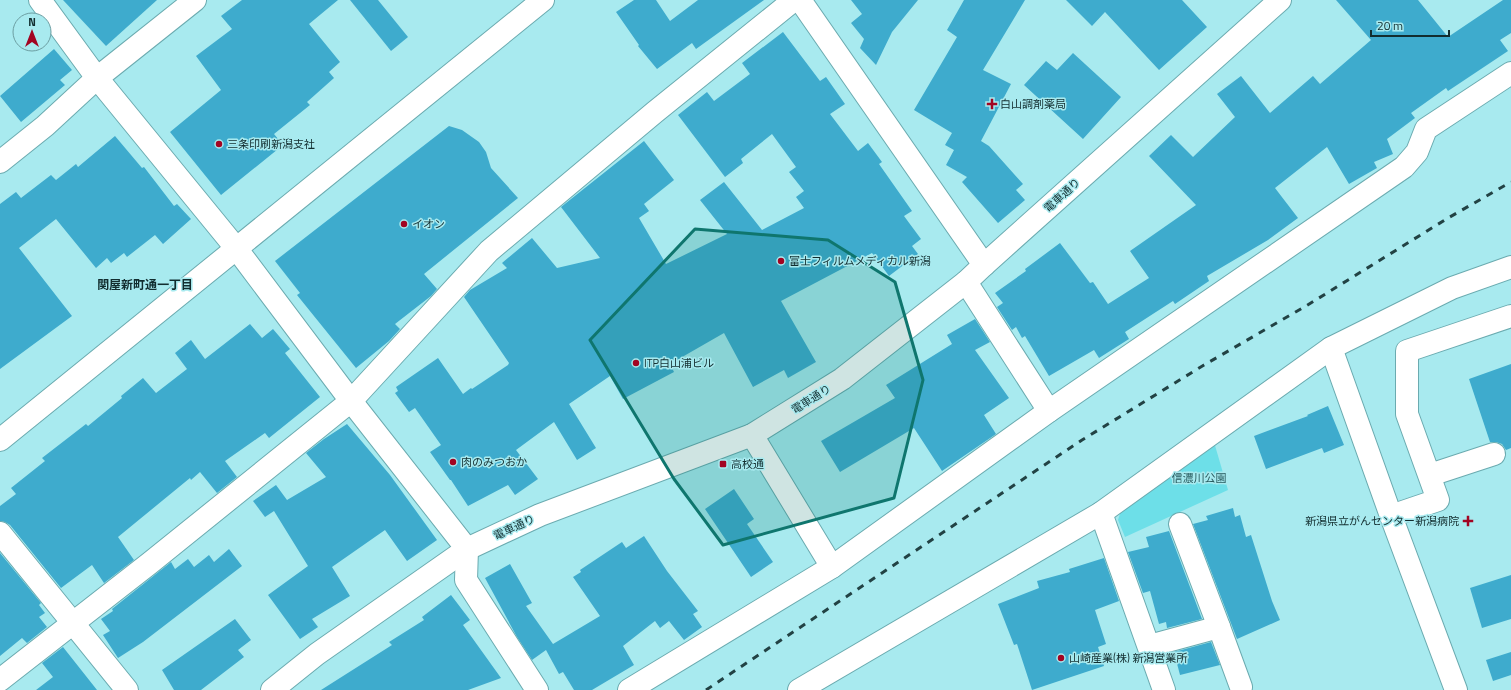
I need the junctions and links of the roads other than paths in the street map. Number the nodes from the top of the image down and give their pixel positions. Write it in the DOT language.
graph roads {
  1 [pos="40,0"];
  2 [pos="195,0"];
  3 [pos="543,0"];
  4 [pos="794,0"];
  5 [pos="800,0"];
  6 [pos="1280,0"];
  7 [pos="1511,73"];
  8 [pos="98,78"];
  9 [pos="0,162"];
  10 [pos="236,248"];
  11 [pos="984,265"];
  12 [pos="1511,267"];
  13 [pos="966,282"];
  14 [pos="1511,316"];
  15 [pos="1331,348"];
  16 [pos="351,401"];
  17 [pos="1049,411"];
  18 [pos="752,435"];
  19 [pos="0,440"];
  20 [pos="1494,454"];
  21 [pos="1430,475"];
  22 [pos="1101,513"];
  23 [pos="1391,516"];
  24 [pos="1180,524"];
  25 [pos="0,533"];
  26 [pos="467,549"];
  27 [pos="832,567"];
  28 [pos="73,623"];
  29 [pos="1219,627"];
  30 [pos="1149,646"];
  31 [pos="0,680"];
  32 [pos="1241,687"];
  33 [pos="127,690"];
  34 [pos="272,690"];
  35 [pos="537,690"];
  36 [pos="630,690"];
  37 [pos="799,690"];
  38 [pos="1164,690"];
  39 [pos="1456,690"];
  1 -- 8 [label="street"];
  2 -- 8 [label="street"];
  3 -- 10 [label="street"];
  4 -- 16 [label="street"];
  5 -- 11 [label="street"];
  6 -- 11 [label="street, 電車通り"];
  7 -- 17 [label="street"];
  8 -- 9 [label="street"];
  8 -- 10 [label="street"];
  10 -- 16 [label="street"];
  10 -- 19 [label="street"];
  11 -- 13 [label="street, 電車通り"];
  12 -- 15 [label="street"];
  13 -- 17 [label="street"];
  13 -- 18 [label="street, 電車通り"];
  14 -- 21 [label="street"];
  15 -- 22 [label="street"];
  15 -- 23 [label="street"];
  16 -- 26 [label="street"];
  16 -- 28 [label="street"];
  17 -- 27 [label="street"];
  18 -- 26 [label="street, 電車通り"];
  18 -- 27 [label="street"];
  20 -- 21 [label="street"];
  21 -- 23 [label="street"];
  22 -- 30 [label="street"];
  22 -- 37 [label="street"];
  23 -- 39 [label="street"];
  24 -- 29 [label="street"];
  25 -- 28 [label="street"];
  26 -- 34 [label="street, 電車通り"];
  26 -- 35 [label="street"];
  27 -- 36 [label="street"];
  28 -- 31 [label="street"];
  28 -- 33 [label="street"];
  29 -- 30 [label="street"];
  29 -- 32 [label="street"];
  30 -- 38 [label="street"];
}
